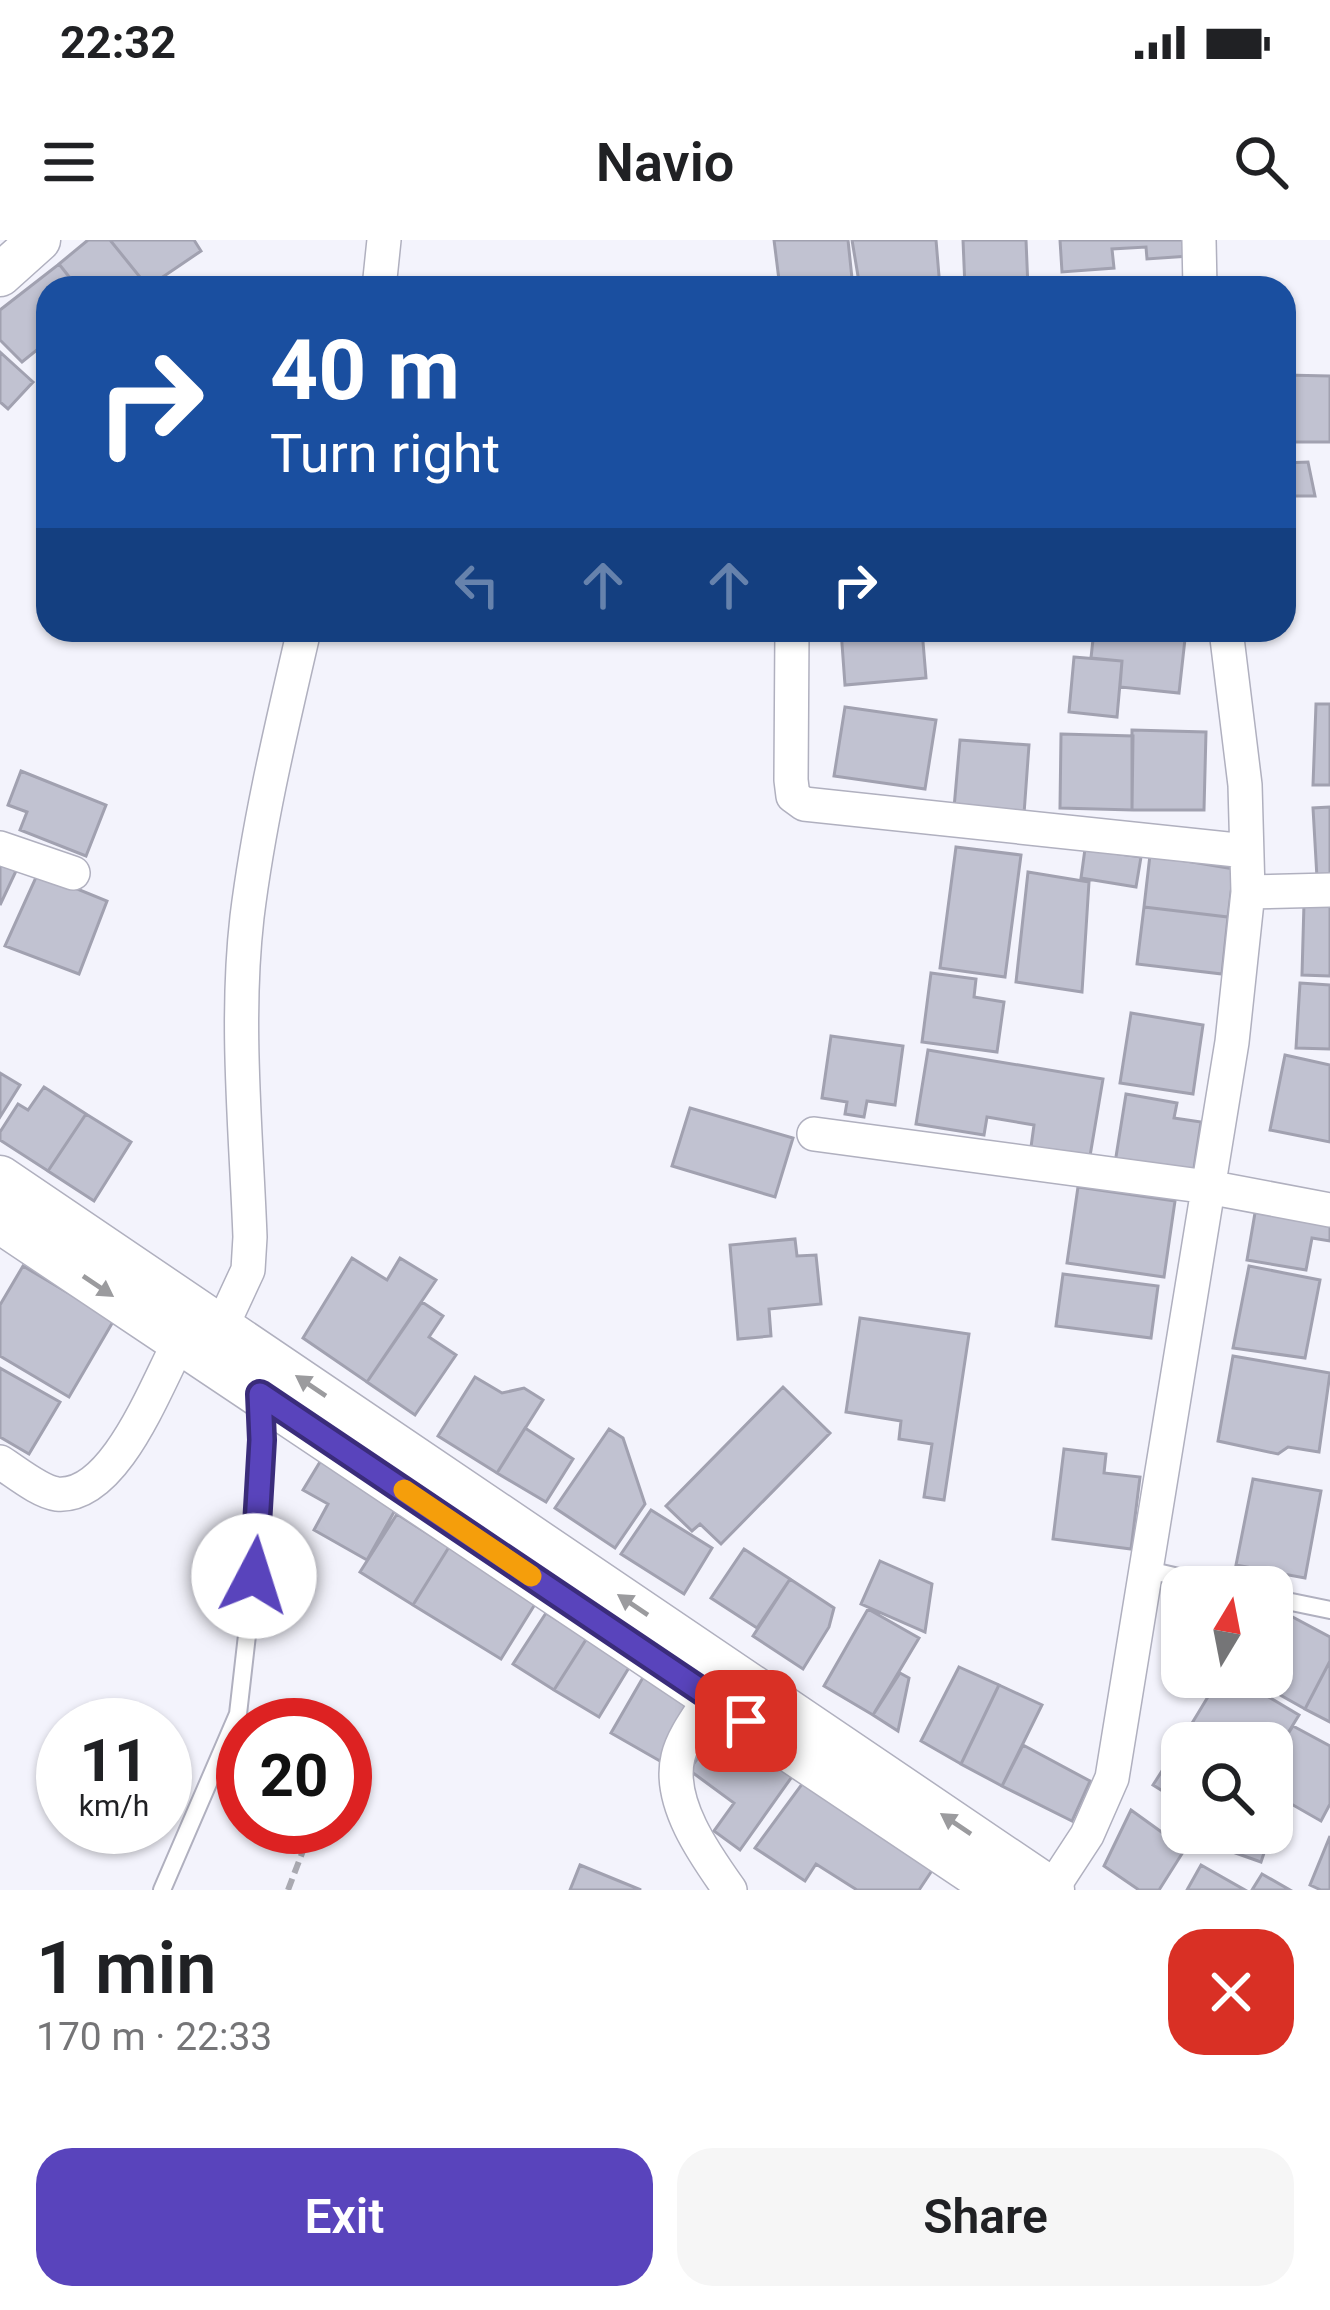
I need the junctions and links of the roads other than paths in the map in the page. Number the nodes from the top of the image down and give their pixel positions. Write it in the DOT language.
graph roads {
  1 [pos="39,240"];
  2 [pos="384,240"];
  3 [pos="1199,240"];
  4 [pos="0,275"];
  5 [pos="380,276"];
  6 [pos="1200,276"];
  7 [pos="301,642"];
  8 [pos="792,642"];
  9 [pos="1227,642"];
  10 [pos="0,848"];
  11 [pos="1246,851"];
  12 [pos="73,873"];
  13 [pos="1330,890"];
  14 [pos="1248,892"];
  15 [pos="814,1134"];
  16 [pos="0,1177"];
  17 [pos="1208,1187"];
  18 [pos="1330,1210"];
  19 [pos="0,1222"];
  20 [pos="224,1348"];
  21 [pos="0,1462"];
  22 [pos="1143,1569"];
  23 [pos="1161,1573"];
  24 [pos="1293,1602"];
  25 [pos="1330,1610"];
  26 [pos="711,1697"];
  27 [pos="162,1890"];
  28 [pos="730,1890"];
  29 [pos="998,1890"];
  30 [pos="1052,1890"];
  1 -- 4 [label="street"];
  2 -- 5 [label="street"];
  3 -- 6 [label="street"];
  7 -- 20 [label="street"];
  8 -- 11 [label="street"];
  9 -- 11 [label="street"];
  10 -- 12 [label="street"];
  11 -- 14 [label="street"];
  13 -- 14 [label="street"];
  14 -- 17 [label="street"];
  15 -- 17 [label="street"];
  16 -- 20 [label="street"];
  17 -- 18 [label="street"];
  17 -- 22 [label="street"];
  19 -- 20 [label="street, one-way"];
  20 -- 21 [label="street"];
  20 -- 26 [label="street"];
  20 -- 27 [label="lane"];
  30 -- 20 [label="street, one-way"];
  22 -- 23 [label="lane"];
  22 -- 30 [label="street"];
  24 -- 25 [label="lane"];
  26 -- 28 [label="street"];
  26 -- 29 [label="street"];
}
